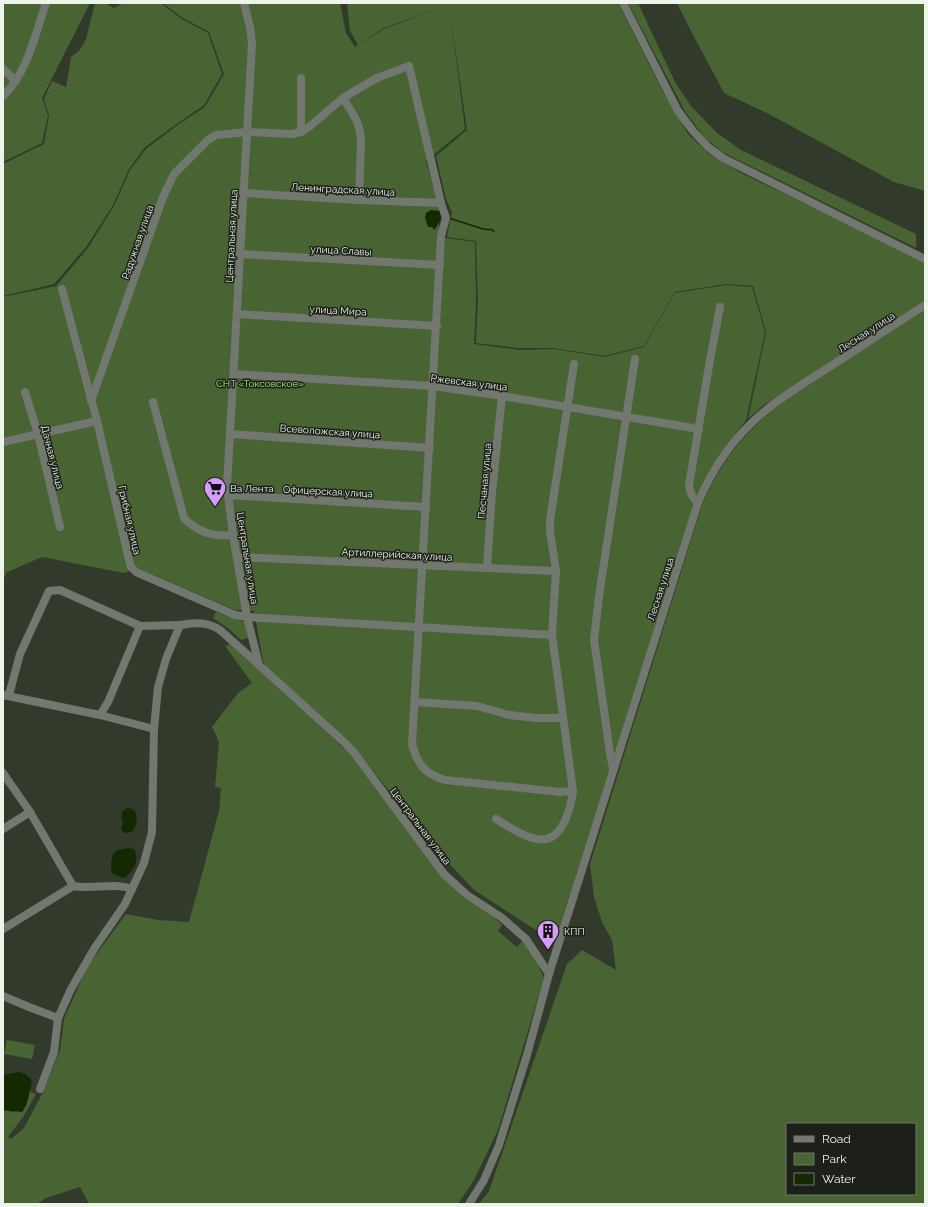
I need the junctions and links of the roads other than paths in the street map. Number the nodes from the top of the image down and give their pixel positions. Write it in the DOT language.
graph roads {
  1 [pos="46,3"];
  2 [pos="244,3"];
  3 [pos="623,3"];
  4 [pos="3,69"];
  5 [pos="301,78"];
  6 [pos="16,82"];
  7 [pos="3,96"];
  8 [pos="344,98"];
  9 [pos="247,132"];
  10 [pos="301,132"];
  11 [pos="244,193"];
  12 [pos="359,200"];
  13 [pos="441,204"];
  14 [pos="240,254"];
  15 [pos="925,259"];
  16 [pos="440,266"];
  17 [pos="62,289"];
  18 [pos="925,305"];
  19 [pos="720,307"];
  20 [pos="238,314"];
  21 [pos="437,326"];
  22 [pos="636,359"];
  23 [pos="574,364"];
  24 [pos="234,374"];
  25 [pos="433,386"];
  26 [pos="25,392"];
  27 [pos="502,396"];
  28 [pos="91,402"];
  29 [pos="153,402"];
  30 [pos="567,407"];
  31 [pos="627,416"];
  32 [pos="97,421"];
  33 [pos="699,429"];
  34 [pos="38,434"];
  35 [pos="230,434"];
  36 [pos="3,442"];
  37 [pos="430,448"];
  38 [pos="228,495"];
  39 [pos="698,503"];
  40 [pos="426,507"];
  41 [pos="60,527"];
  42 [pos="233,535"];
  43 [pos="237,557"];
  44 [pos="423,565"];
  45 [pos="487,568"];
  46 [pos="556,571"];
  47 [pos="248,617"];
  48 [pos="180,625"];
  49 [pos="140,626"];
  50 [pos="419,627"];
  51 [pos="552,635"];
  52 [pos="259,665"];
  53 [pos="6,695"];
  54 [pos="415,702"];
  55 [pos="100,715"];
  56 [pos="563,718"];
  57 [pos="154,729"];
  58 [pos="613,770"];
  59 [pos="3,773"];
  60 [pos="572,791"];
  61 [pos="30,812"];
  62 [pos="496,819"];
  63 [pos="3,829"];
  64 [pos="73,886"];
  65 [pos="132,890"];
  66 [pos="3,929"];
  67 [pos="549,974"];
  68 [pos="3,996"];
  69 [pos="58,1018"];
  70 [pos="40,1089"];
  71 [pos="469,1204"];
  1 -- 6 [label="street"];
  2 -- 9 [label="street, Центральная улица"];
  3 -- 15 [label="street"];
  4 -- 6 [label="street"];
  5 -- 10 [label="street"];
  6 -- 7 [label="street"];
  8 -- 10 [label="street"];
  8 -- 12 [label="street"];
  8 -- 13 [label="street"];
  9 -- 10 [label="street, Радужная улица"];
  9 -- 11 [label="street, Центральная улица"];
  9 -- 28 [label="street, Радужная улица"];
  11 -- 12 [label="street, Ленинградская улица"];
  11 -- 14 [label="street, Центральная улица"];
  12 -- 13 [label="street, Ленинградская улица"];
  13 -- 16 [label="street"];
  14 -- 16 [label="street, улица Славы"];
  14 -- 20 [label="street, Центральная улица"];
  16 -- 21 [label="street"];
  17 -- 28 [label="street, Грибная улица"];
  18 -- 39 [label="street, Лесная улица"];
  19 -- 33 [label="street"];
  20 -- 21 [label="street, улица Мира"];
  20 -- 24 [label="street, Центральная улица"];
  21 -- 25 [label="street"];
  22 -- 31 [label="street"];
  23 -- 30 [label="street"];
  24 -- 25 [label="street, Ржевская улица"];
  24 -- 35 [label="street, Центральная улица"];
  25 -- 27 [label="street, Ржевская улица"];
  25 -- 37 [label="street"];
  26 -- 34 [label="street, Дачная улица"];
  27 -- 30 [label="street, Ржевская улица"];
  27 -- 45 [label="street, Песчаная улица"];
  28 -- 32 [label="street, Грибная улица"];
  29 -- 42 [label="street"];
  30 -- 31 [label="street, Ржевская улица"];
  30 -- 46 [label="street"];
  31 -- 33 [label="street, Ржевская улица"];
  31 -- 58 [label="street"];
  32 -- 34 [label="street"];
  32 -- 47 [label="street, Грибная улица"];
  33 -- 39 [label="street"];
  34 -- 36 [label="street"];
  34 -- 41 [label="street, Дачная улица"];
  35 -- 37 [label="street, Всеволожская улица"];
  35 -- 38 [label="street, Центральная улица"];
  37 -- 40 [label="street"];
  38 -- 40 [label="street, Офицерская улица"];
  38 -- 42 [label="street, Центральная улица"];
  39 -- 58 [label="street, Лесная улица"];
  40 -- 44 [label="street"];
  42 -- 43 [label="street, Центральная улица"];
  43 -- 44 [label="street, Артиллерийская улица"];
  43 -- 47 [label="street, Центральная улица"];
  44 -- 45 [label="street, Артиллерийская улица"];
  44 -- 50 [label="street"];
  45 -- 46 [label="street, Артиллерийская улица"];
  46 -- 51 [label="street"];
  47 -- 50 [label="street"];
  47 -- 52 [label="street, Центральная улица"];
  48 -- 49 [label="street"];
  48 -- 52 [label="street"];
  48 -- 57 [label="street"];
  49 -- 53 [label="street"];
  49 -- 55 [label="street"];
  50 -- 51 [label="street"];
  50 -- 54 [label="street"];
  51 -- 56 [label="street"];
  52 -- 67 [label="street, Центральная улица"];
  53 -- 55 [label="street"];
  54 -- 56 [label="street"];
  54 -- 60 [label="street"];
  55 -- 57 [label="street"];
  56 -- 60 [label="street"];
  57 -- 65 [label="street"];
  58 -- 67 [label="street, Лесная улица"];
  59 -- 61 [label="street"];
  60 -- 62 [label="street"];
  61 -- 63 [label="street"];
  61 -- 64 [label="street"];
  64 -- 65 [label="street"];
  64 -- 66 [label="street"];
  65 -- 69 [label="street"];
  67 -- 71 [label="street, Лесная улица"];
  68 -- 69 [label="street"];
  69 -- 70 [label="street"];
}
